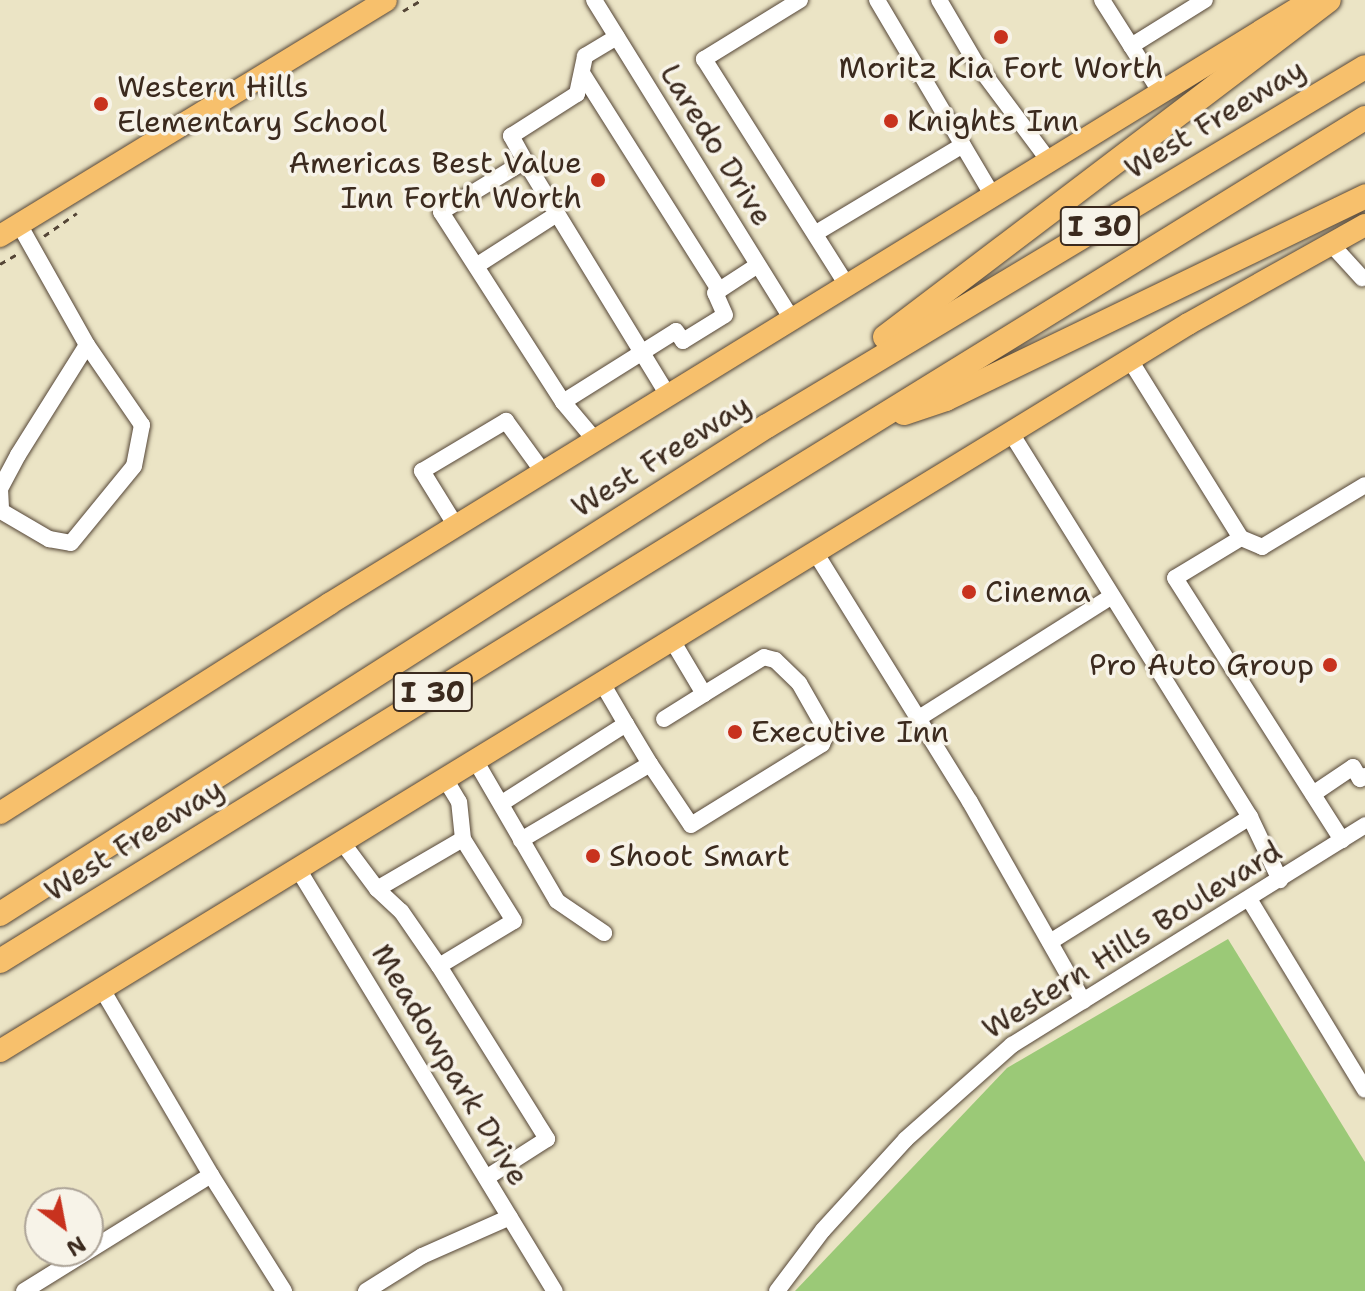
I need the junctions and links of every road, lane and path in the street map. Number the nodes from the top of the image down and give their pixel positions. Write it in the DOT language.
graph roads {
  1 [pos="386,0"];
  2 [pos="594,0"];
  3 [pos="800,0"];
  4 [pos="877,0"];
  5 [pos="939,0"];
  6 [pos="1205,0"];
  7 [pos="1311,0"];
  8 [pos="1329,0"];
  9 [pos="1106,1"];
  10 [pos="617,37"];
  11 [pos="1131,46"];
  12 [pos="1365,67"];
  13 [pos="582,73"];
  14 [pos="1161,93"];
  15 [pos="1365,118"];
  16 [pos="963,145"];
  17 [pos="525,161"];
  18 [pos="1049,161"];
  19 [pos="993,196"];
  20 [pos="1365,196"];
  21 [pos="557,214"];
  22 [pos="1365,225"];
  23 [pos="10,231"];
  24 [pos="816,233"];
  25 [pos="1332,245"];
  26 [pos="758,265"];
  27 [pos="476,266"];
  28 [pos="1364,280"];
  29 [pos="847,285"];
  30 [pos="719,290"];
  31 [pos="792,319"];
  32 [pos="87,345"];
  33 [pos="641,353"];
  34 [pos="1130,360"];
  35 [pos="835,384"];
  36 [pos="668,395"];
  37 [pos="563,402"];
  38 [pos="867,424"];
  39 [pos="1011,433"];
  40 [pos="595,440"];
  41 [pos="543,472"];
  42 [pos="1365,485"];
  43 [pos="456,526"];
  44 [pos="1241,538"];
  45 [pos="815,552"];
  46 [pos="1112,596"];
  47 [pos="672,640"];
  48 [pos="602,683"];
  49 [pos="704,694"];
  50 [pos="919,718"];
  51 [pos="664,719"];
  52 [pos="626,724"];
  53 [pos="475,760"];
  54 [pos="650,764"];
  55 [pos="1365,776"];
  56 [pos="445,779"];
  57 [pos="1313,794"];
  58 [pos="502,803"];
  59 [pos="0,813"];
  60 [pos="1250,817"];
  61 [pos="1365,825"];
  62 [pos="463,839"];
  63 [pos="521,840"];
  64 [pos="1342,840"];
  65 [pos="342,842"];
  66 [pos="298,869"];
  67 [pos="1280,880"];
  68 [pos="377,889"];
  69 [pos="1249,899"];
  70 [pos="0,914"];
  71 [pos="604,933"];
  72 [pos="1050,942"];
  73 [pos="0,961"];
  74 [pos="439,966"];
  75 [pos="102,989"];
  76 [pos="1083,1001"];
  77 [pos="0,1051"];
  78 [pos="1365,1090"];
  79 [pos="211,1175"];
  80 [pos="486,1178"];
  81 [pos="510,1217"];
  82 [pos="24,1291"];
  83 [pos="284,1291"];
  84 [pos="366,1291"];
  85 [pos="555,1291"];
  86 [pos="777,1291"];
  1 -- 23 [label="main road"];
  2 -- 10 [label="street, Laredo Drive"];
  3 -- 24 [label="street"];
  4 -- 16 [label="street"];
  5 -- 18 [label="street"];
  6 -- 11 [label="street"];
  7 -- 14 [label="main road, West Freeway"];
  8 -- 35 [label="highway"];
  9 -- 11 [label="street"];
  10 -- 13 [label="street"];
  10 -- 26 [label="street, Laredo Drive"];
  11 -- 14 [label="street"];
  12 -- 35 [label="highway, West Freeway / I 30"];
  13 -- 17 [label="street"];
  13 -- 30 [label="street"];
  14 -- 18 [label="main road, West Freeway"];
  15 -- 38 [label="highway, West Freeway / I 30"];
  16 -- 19 [label="street"];
  16 -- 24 [label="street"];
  17 -- 21 [label="street"];
  17 -- 27 [label="street"];
  18 -- 19 [label="main road, West Freeway"];
  19 -- 29 [label="main road, West Freeway"];
  20 -- 38 [label="highway"];
  21 -- 27 [label="street"];
  21 -- 33 [label="street"];
  22 -- 25 [label="main road"];
  23 -- 32 [label="street"];
  24 -- 29 [label="street"];
  25 -- 28 [label="street"];
  25 -- 34 [label="main road"];
  26 -- 30 [label="street"];
  26 -- 31 [label="street, Laredo Drive"];
  27 -- 37 [label="street"];
  29 -- 31 [label="main road, West Freeway"];
  30 -- 33 [label="street"];
  31 -- 36 [label="main road, West Freeway"];
  32 -- 32 [label="street"];
  33 -- 36 [label="street"];
  33 -- 37 [label="street"];
  34 -- 39 [label="main road"];
  34 -- 44 [label="street"];
  35 -- 70 [label="highway, West Freeway / I 30"];
  36 -- 40 [label="main road, West Freeway"];
  37 -- 40 [label="street"];
  38 -- 73 [label="highway, West Freeway / I 30"];
  39 -- 45 [label="main road"];
  39 -- 46 [label="street"];
  40 -- 41 [label="main road, West Freeway"];
  41 -- 43 [label="main road, West Freeway"];
  41 -- 43 [label="street"];
  42 -- 44 [label="street"];
  43 -- 59 [label="main road, West Freeway"];
  44 -- 57 [label="street"];
  45 -- 47 [label="main road"];
  45 -- 50 [label="street"];
  46 -- 50 [label="street"];
  46 -- 60 [label="street"];
  47 -- 48 [label="main road"];
  47 -- 49 [label="street"];
  48 -- 52 [label="street"];
  48 -- 53 [label="main road"];
  49 -- 51 [label="street"];
  49 -- 54 [label="street"];
  50 -- 72 [label="street"];
  52 -- 54 [label="street"];
  52 -- 58 [label="street"];
  53 -- 56 [label="main road"];
  53 -- 58 [label="street"];
  54 -- 63 [label="street"];
  55 -- 57 [label="street"];
  56 -- 62 [label="street"];
  56 -- 65 [label="main road"];
  57 -- 64 [label="street"];
  58 -- 63 [label="street"];
  60 -- 67 [label="street"];
  60 -- 72 [label="street"];
  61 -- 64 [label="street, Western Hills Boulevard"];
  62 -- 68 [label="street"];
  62 -- 74 [label="street"];
  63 -- 71 [label="street"];
  64 -- 67 [label="street, Western Hills Boulevard"];
  65 -- 66 [label="main road"];
  65 -- 68 [label="street"];
  66 -- 75 [label="main road"];
  66 -- 80 [label="street, Meadowpark Drive"];
  67 -- 69 [label="street, Western Hills Boulevard"];
  68 -- 74 [label="street"];
  69 -- 76 [label="street, Western Hills Boulevard"];
  69 -- 78 [label="street"];
  72 -- 76 [label="street"];
  74 -- 80 [label="street"];
  75 -- 77 [label="main road"];
  75 -- 79 [label="street"];
  76 -- 86 [label="street, Western Hills Boulevard"];
  79 -- 82 [label="street"];
  79 -- 83 [label="street"];
  80 -- 81 [label="street, Meadowpark Drive"];
  81 -- 84 [label="street"];
  81 -- 85 [label="street, Meadowpark Drive"];
}
